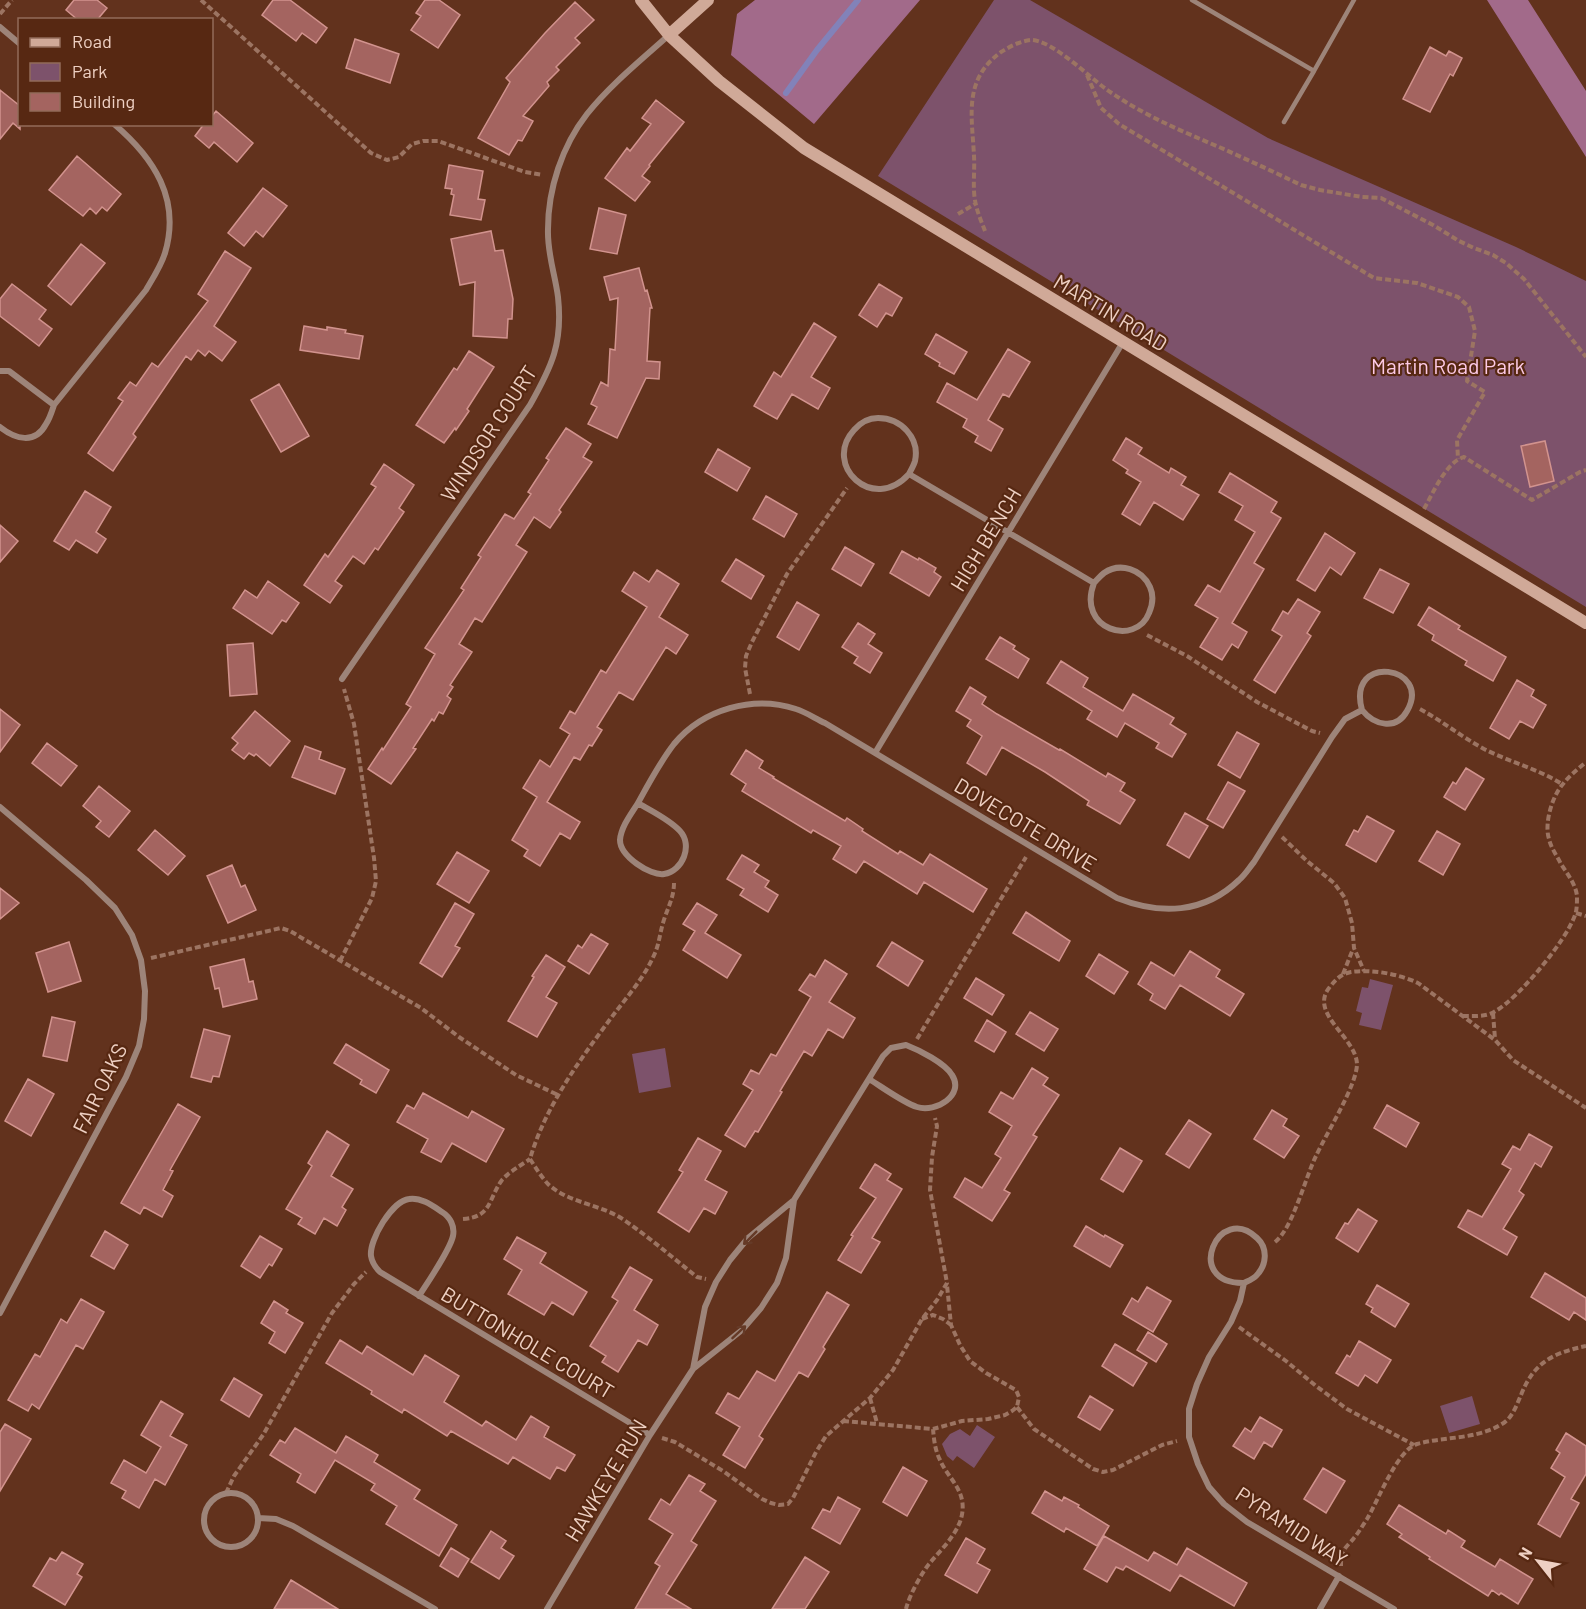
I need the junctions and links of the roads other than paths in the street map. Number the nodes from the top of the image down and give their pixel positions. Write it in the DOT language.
graph roads {
  1 [pos="641,0"];
  2 [pos="708,0"];
  3 [pos="1192,0"];
  4 [pos="1354,0"];
  5 [pos="0,27"];
  6 [pos="669,35"];
  7 [pos="18,42"];
  8 [pos="1314,71"];
  9 [pos="1284,122"];
  10 [pos="116,126"];
  11 [pos="1123,342"];
  12 [pos="0,371"];
  13 [pos="54,405"];
  14 [pos="0,427"];
  15 [pos="909,474"];
  16 [pos="1008,532"];
  17 [pos="1094,583"];
  18 [pos="1586,624"];
  19 [pos="342,679"];
  20 [pos="1362,710"];
  21 [pos="875,753"];
  22 [pos="638,803"];
  23 [pos="0,807"];
  24 [pos="868,1079"];
  25 [pos="794,1200"];
  26 [pos="1244,1282"];
  27 [pos="419,1296"];
  28 [pos="0,1313"];
  29 [pos="693,1369"];
  30 [pos="650,1435"];
  31 [pos="258,1518"];
  32 [pos="1339,1576"];
  33 [pos="435,1609"];
  34 [pos="547,1609"];
  35 [pos="1320,1609"];
  36 [pos="1394,1609"];
  1 -- 6 [label="street, MARTIN ROAD"];
  2 -- 6 [label="street"];
  3 -- 8 [label="lane"];
  4 -- 8 [label="lane"];
  5 -- 7 [label="street"];
  6 -- 11 [label="street, MARTIN ROAD"];
  6 -- 19 [label="street, WINDSOR COURT"];
  8 -- 9 [label="lane"];
  10 -- 13 [label="street"];
  11 -- 16 [label="street, HIGH BENCH"];
  11 -- 18 [label="street, MARTIN ROAD"];
  12 -- 13 [label="street"];
  13 -- 14 [label="street"];
  15 -- 15 [label="street"];
  15 -- 16 [label="street"];
  16 -- 17 [label="street"];
  16 -- 21 [label="street, HIGH BENCH"];
  17 -- 17 [label="street"];
  20 -- 20 [label="street"];
  20 -- 21 [label="street, DOVECOTE DRIVE"];
  21 -- 22 [label="street, DOVECOTE DRIVE"];
  22 -- 22 [label="street, DOVECOTE DRIVE"];
  23 -- 28 [label="street, FAIR OAKS"];
  24 -- 24 [label="street, HAWKEYE RUN"];
  24 -- 25 [label="street, HAWKEYE RUN"];
  25 -- 29 [label="street, HAWKEYE RUN, one-way"];
  29 -- 25 [label="street, HAWKEYE RUN, one-way"];
  26 -- 26 [label="street, PYRAMID WAY"];
  26 -- 32 [label="street, PYRAMID WAY"];
  27 -- 27 [label="street, BUTTONHOLE COURT"];
  27 -- 30 [label="street, BUTTONHOLE COURT"];
  29 -- 30 [label="street, HAWKEYE RUN"];
  30 -- 34 [label="street, HAWKEYE RUN"];
  31 -- 31 [label="street"];
  31 -- 33 [label="street"];
  32 -- 35 [label="street"];
  32 -- 36 [label="street, PYRAMID WAY"];
}
